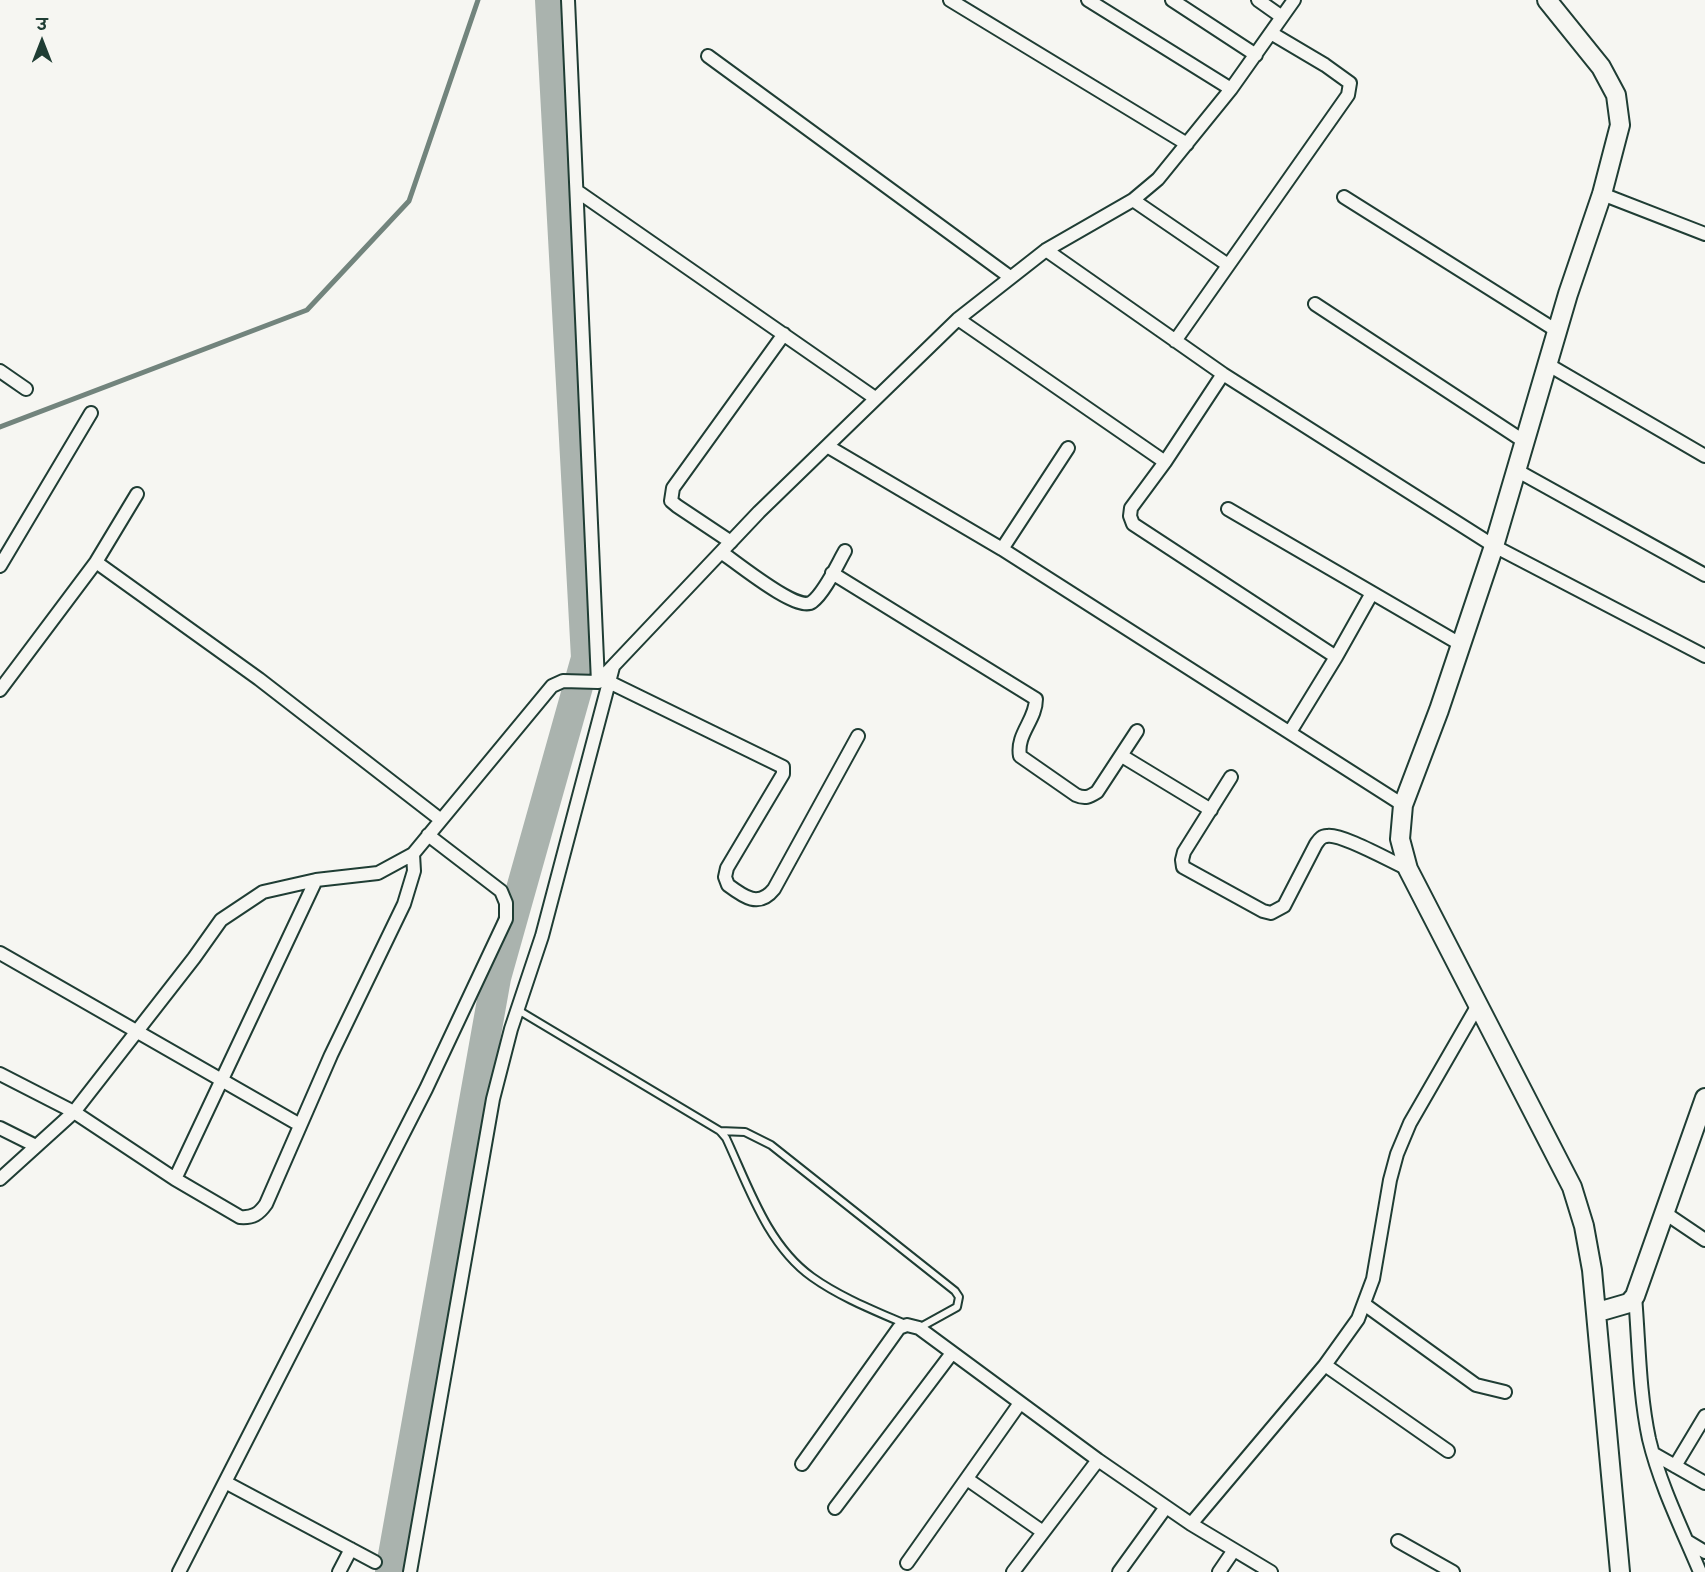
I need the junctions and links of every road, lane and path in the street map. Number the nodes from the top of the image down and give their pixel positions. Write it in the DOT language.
graph roads {
  1 [pos="568,0"];
  2 [pos="950,0"];
  3 [pos="1088,0"];
  4 [pos="1172,0"];
  5 [pos="1258,0"];
  6 [pos="1294,0"];
  7 [pos="1547,0"];
  8 [pos="1282,17"];
  9 [pos="1271,33"];
  10 [pos="1256,55"];
  11 [pos="708,56"];
  12 [pos="1232,89"];
  13 [pos="1187,144"];
  14 [pos="578,191"];
  15 [pos="1602,194"];
  16 [pos="1344,197"];
  17 [pos="1133,200"];
  18 [pos="1705,234"];
  19 [pos="1046,250"];
  20 [pos="1228,266"];
  21 [pos="1010,277"];
  22 [pos="1315,304"];
  23 [pos="958,319"];
  24 [pos="1557,331"];
  25 [pos="784,334"];
  26 [pos="1175,341"];
  27 [pos="1547,364"];
  28 [pos="0,371"];
  29 [pos="1223,374"];
  30 [pos="26,389"];
  31 [pos="875,398"];
  32 [pos="91,413"];
  33 [pos="1525,442"];
  34 [pos="827,446"];
  35 [pos="1068,448"];
  36 [pos="1705,456"];
  37 [pos="1165,462"];
  38 [pos="1516,470"];
  39 [pos="136,494"];
  40 [pos="1228,509"];
  41 [pos="731,542"];
  42 [pos="1494,546"];
  43 [pos="1002,549"];
  44 [pos="845,551"];
  45 [pos="722,552"];
  46 [pos="96,562"];
  47 [pos="0,566"];
  48 [pos="832,573"];
  49 [pos="1705,575"];
  50 [pos="1372,593"];
  51 [pos="1460,645"];
  52 [pos="1705,656"];
  53 [pos="1336,657"];
  54 [pos="599,682"];
  55 [pos="0,690"];
  56 [pos="1137,731"];
  57 [pos="1290,732"];
  58 [pos="858,736"];
  59 [pos="1122,756"];
  60 [pos="1230,777"];
  61 [pos="1403,805"];
  62 [pos="1211,810"];
  63 [pos="441,820"];
  64 [pos="428,835"];
  65 [pos="412,854"];
  66 [pos="1408,869"];
  67 [pos="316,880"];
  68 [pos="0,953"];
  69 [pos="1478,1005"];
  70 [pos="517,1009"];
  71 [pos="137,1031"];
  72 [pos="0,1074"];
  73 [pos="222,1080"];
  74 [pos="1705,1098"];
  75 [pos="74,1112"];
  76 [pos="300,1125"];
  77 [pos="0,1128"];
  78 [pos="720,1131"];
  79 [pos="36,1146"];
  80 [pos="0,1179"];
  81 [pos="175,1179"];
  82 [pos="1665,1213"];
  83 [pos="1705,1240"];
  84 [pos="1635,1296"];
  85 [pos="1364,1304"];
  86 [pos="1598,1312"];
  87 [pos="913,1326"];
  88 [pos="952,1353"];
  89 [pos="1325,1365"];
  90 [pos="1505,1392"];
  91 [pos="1020,1403"];
  92 [pos="1705,1416"];
  93 [pos="1448,1451"];
  94 [pos="1654,1454"];
  95 [pos="1098,1460"];
  96 [pos="802,1464"];
  97 [pos="1675,1466"];
  98 [pos="967,1479"];
  99 [pos="225,1482"];
  100 [pos="1705,1483"];
  101 [pos="1166,1507"];
  102 [pos="835,1508"];
  103 [pos="1191,1524"];
  104 [pos="1043,1532"];
  105 [pos="1398,1541"];
  106 [pos="1688,1541"];
  107 [pos="351,1549"];
  108 [pos="1234,1550"];
  109 [pos="1705,1552"];
  110 [pos="375,1562"];
  111 [pos="907,1563"];
  112 [pos="179,1572"];
  113 [pos="339,1572"];
  114 [pos="410,1572"];
  115 [pos="1013,1572"];
  116 [pos="1119,1572"];
  117 [pos="1219,1572"];
  118 [pos="1271,1572"];
  119 [pos="1453,1572"];
  120 [pos="1620,1572"];
  121 [pos="1700,1572"];
  1 -- 14 [label="street"];
  2 -- 13 [label="street"];
  3 -- 12 [label="street"];
  4 -- 10 [label="street"];
  5 -- 8 [label="street"];
  6 -- 8 [label="street"];
  7 -- 15 [label="main road"];
  8 -- 9 [label="street"];
  9 -- 10 [label="street"];
  9 -- 20 [label="street"];
  10 -- 12 [label="street"];
  11 -- 21 [label="street"];
  12 -- 13 [label="street"];
  13 -- 17 [label="street"];
  14 -- 25 [label="street"];
  14 -- 54 [label="street"];
  15 -- 18 [label="street"];
  15 -- 24 [label="main road"];
  16 -- 24 [label="street"];
  17 -- 19 [label="street"];
  17 -- 20 [label="street"];
  19 -- 21 [label="street"];
  19 -- 26 [label="street"];
  20 -- 26 [label="street"];
  21 -- 23 [label="street"];
  22 -- 33 [label="street"];
  23 -- 31 [label="street"];
  23 -- 37 [label="street"];
  24 -- 27 [label="main road"];
  25 -- 31 [label="street"];
  25 -- 41 [label="street"];
  26 -- 29 [label="street"];
  27 -- 33 [label="main road"];
  27 -- 36 [label="street"];
  28 -- 30 [label="street"];
  29 -- 37 [label="street"];
  29 -- 42 [label="street"];
  31 -- 34 [label="street"];
  32 -- 47 [label="street"];
  33 -- 38 [label="main road"];
  34 -- 41 [label="street"];
  34 -- 43 [label="street"];
  35 -- 43 [label="street"];
  37 -- 53 [label="street"];
  38 -- 42 [label="main road"];
  38 -- 49 [label="street"];
  39 -- 46 [label="street"];
  40 -- 50 [label="street"];
  41 -- 45 [label="street"];
  42 -- 51 [label="main road"];
  42 -- 52 [label="street"];
  43 -- 57 [label="street"];
  44 -- 48 [label="street"];
  45 -- 48 [label="street"];
  45 -- 54 [label="street"];
  46 -- 55 [label="street"];
  46 -- 63 [label="street"];
  48 -- 59 [label="street"];
  50 -- 51 [label="street"];
  50 -- 53 [label="street"];
  51 -- 61 [label="main road"];
  53 -- 57 [label="street"];
  54 -- 58 [label="street"];
  54 -- 63 [label="street"];
  54 -- 70 [label="street"];
  56 -- 59 [label="street"];
  57 -- 61 [label="street"];
  59 -- 62 [label="street"];
  60 -- 62 [label="street"];
  61 -- 66 [label="main road"];
  62 -- 66 [label="street"];
  63 -- 64 [label="street"];
  64 -- 65 [label="street"];
  64 -- 99 [label="street"];
  65 -- 67 [label="street"];
  65 -- 76 [label="street"];
  66 -- 69 [label="main road"];
  67 -- 71 [label="street"];
  67 -- 73 [label="street"];
  68 -- 71 [label="street"];
  69 -- 85 [label="street"];
  69 -- 86 [label="main road"];
  70 -- 78 [label="lane"];
  70 -- 114 [label="street"];
  71 -- 73 [label="street"];
  71 -- 75 [label="street"];
  72 -- 75 [label="street"];
  73 -- 76 [label="street"];
  73 -- 81 [label="street"];
  74 -- 82 [label="main road"];
  75 -- 79 [label="street"];
  75 -- 81 [label="street"];
  76 -- 81 [label="street"];
  77 -- 79 [label="street"];
  78 -- 87 [label="lane"];
  78 -- 87 [label="lane"];
  79 -- 80 [label="street"];
  82 -- 83 [label="street"];
  82 -- 84 [label="main road"];
  84 -- 86 [label="main road"];
  84 -- 94 [label="street"];
  85 -- 89 [label="street"];
  85 -- 90 [label="street"];
  86 -- 120 [label="main road"];
  87 -- 88 [label="street"];
  87 -- 96 [label="street"];
  88 -- 91 [label="street"];
  88 -- 102 [label="street"];
  89 -- 93 [label="street"];
  89 -- 103 [label="street"];
  91 -- 95 [label="street"];
  91 -- 98 [label="street"];
  92 -- 97 [label="street"];
  94 -- 97 [label="street"];
  94 -- 106 [label="street"];
  95 -- 101 [label="street"];
  95 -- 104 [label="street"];
  97 -- 100 [label="street"];
  98 -- 104 [label="street"];
  98 -- 111 [label="street"];
  99 -- 107 [label="street"];
  99 -- 112 [label="street"];
  101 -- 103 [label="street"];
  101 -- 116 [label="street"];
  103 -- 108 [label="street"];
  104 -- 115 [label="street"];
  105 -- 119 [label="street"];
  106 -- 109 [label="street"];
  106 -- 121 [label="street"];
  107 -- 110 [label="street"];
  107 -- 113 [label="street"];
  108 -- 117 [label="street"];
  108 -- 118 [label="street"];
}
